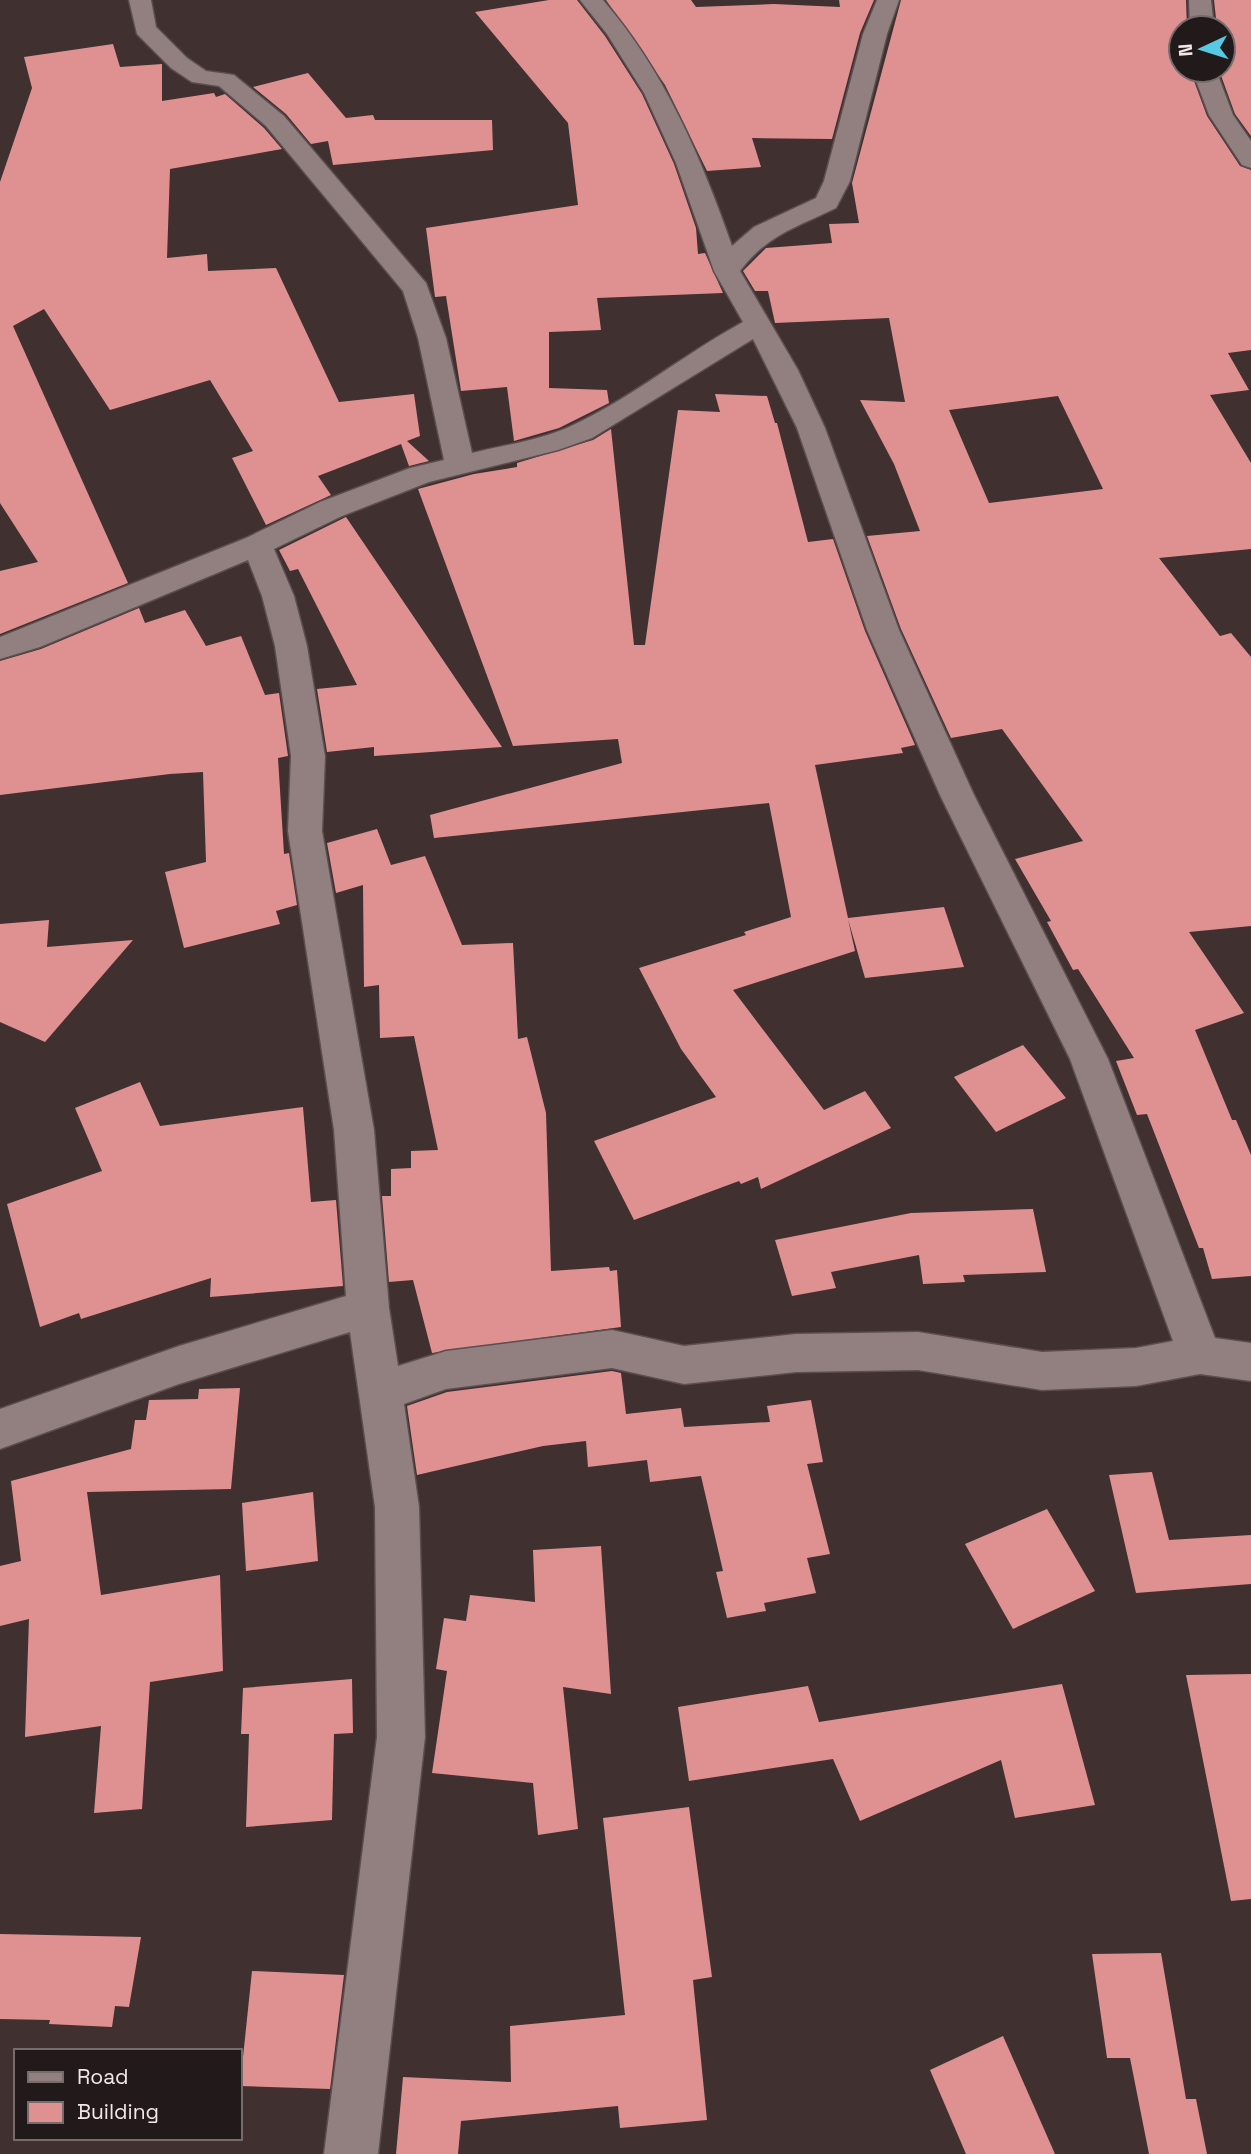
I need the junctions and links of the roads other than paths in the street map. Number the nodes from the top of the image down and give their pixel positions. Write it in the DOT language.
graph roads {
  1 [pos="140,0"];
  2 [pos="591,0"];
  3 [pos="888,0"];
  4 [pos="1210,84"];
  5 [pos="1251,160"];
  6 [pos="727,271"];
  7 [pos="758,326"];
  8 [pos="460,464"];
  9 [pos="257,545"];
  10 [pos="0,648"];
  11 [pos="368,1308"];
  12 [pos="1200,1355"];
  13 [pos="1251,1362"];
  14 [pos="382,1391"];
  15 [pos="0,1429"];
  16 [pos="351,2154"];
  1 -- 8 [label="street"];
  2 -- 6 [label="street"];
  3 -- 6 [label="street"];
  4 -- 5 [label="street"];
  6 -- 7 [label="street"];
  7 -- 8 [label="street"];
  7 -- 12 [label="street"];
  8 -- 9 [label="street"];
  9 -- 10 [label="street"];
  9 -- 11 [label="street"];
  11 -- 14 [label="street"];
  11 -- 15 [label="street"];
  12 -- 13 [label="street"];
  12 -- 14 [label="street"];
  14 -- 16 [label="street"];
}
